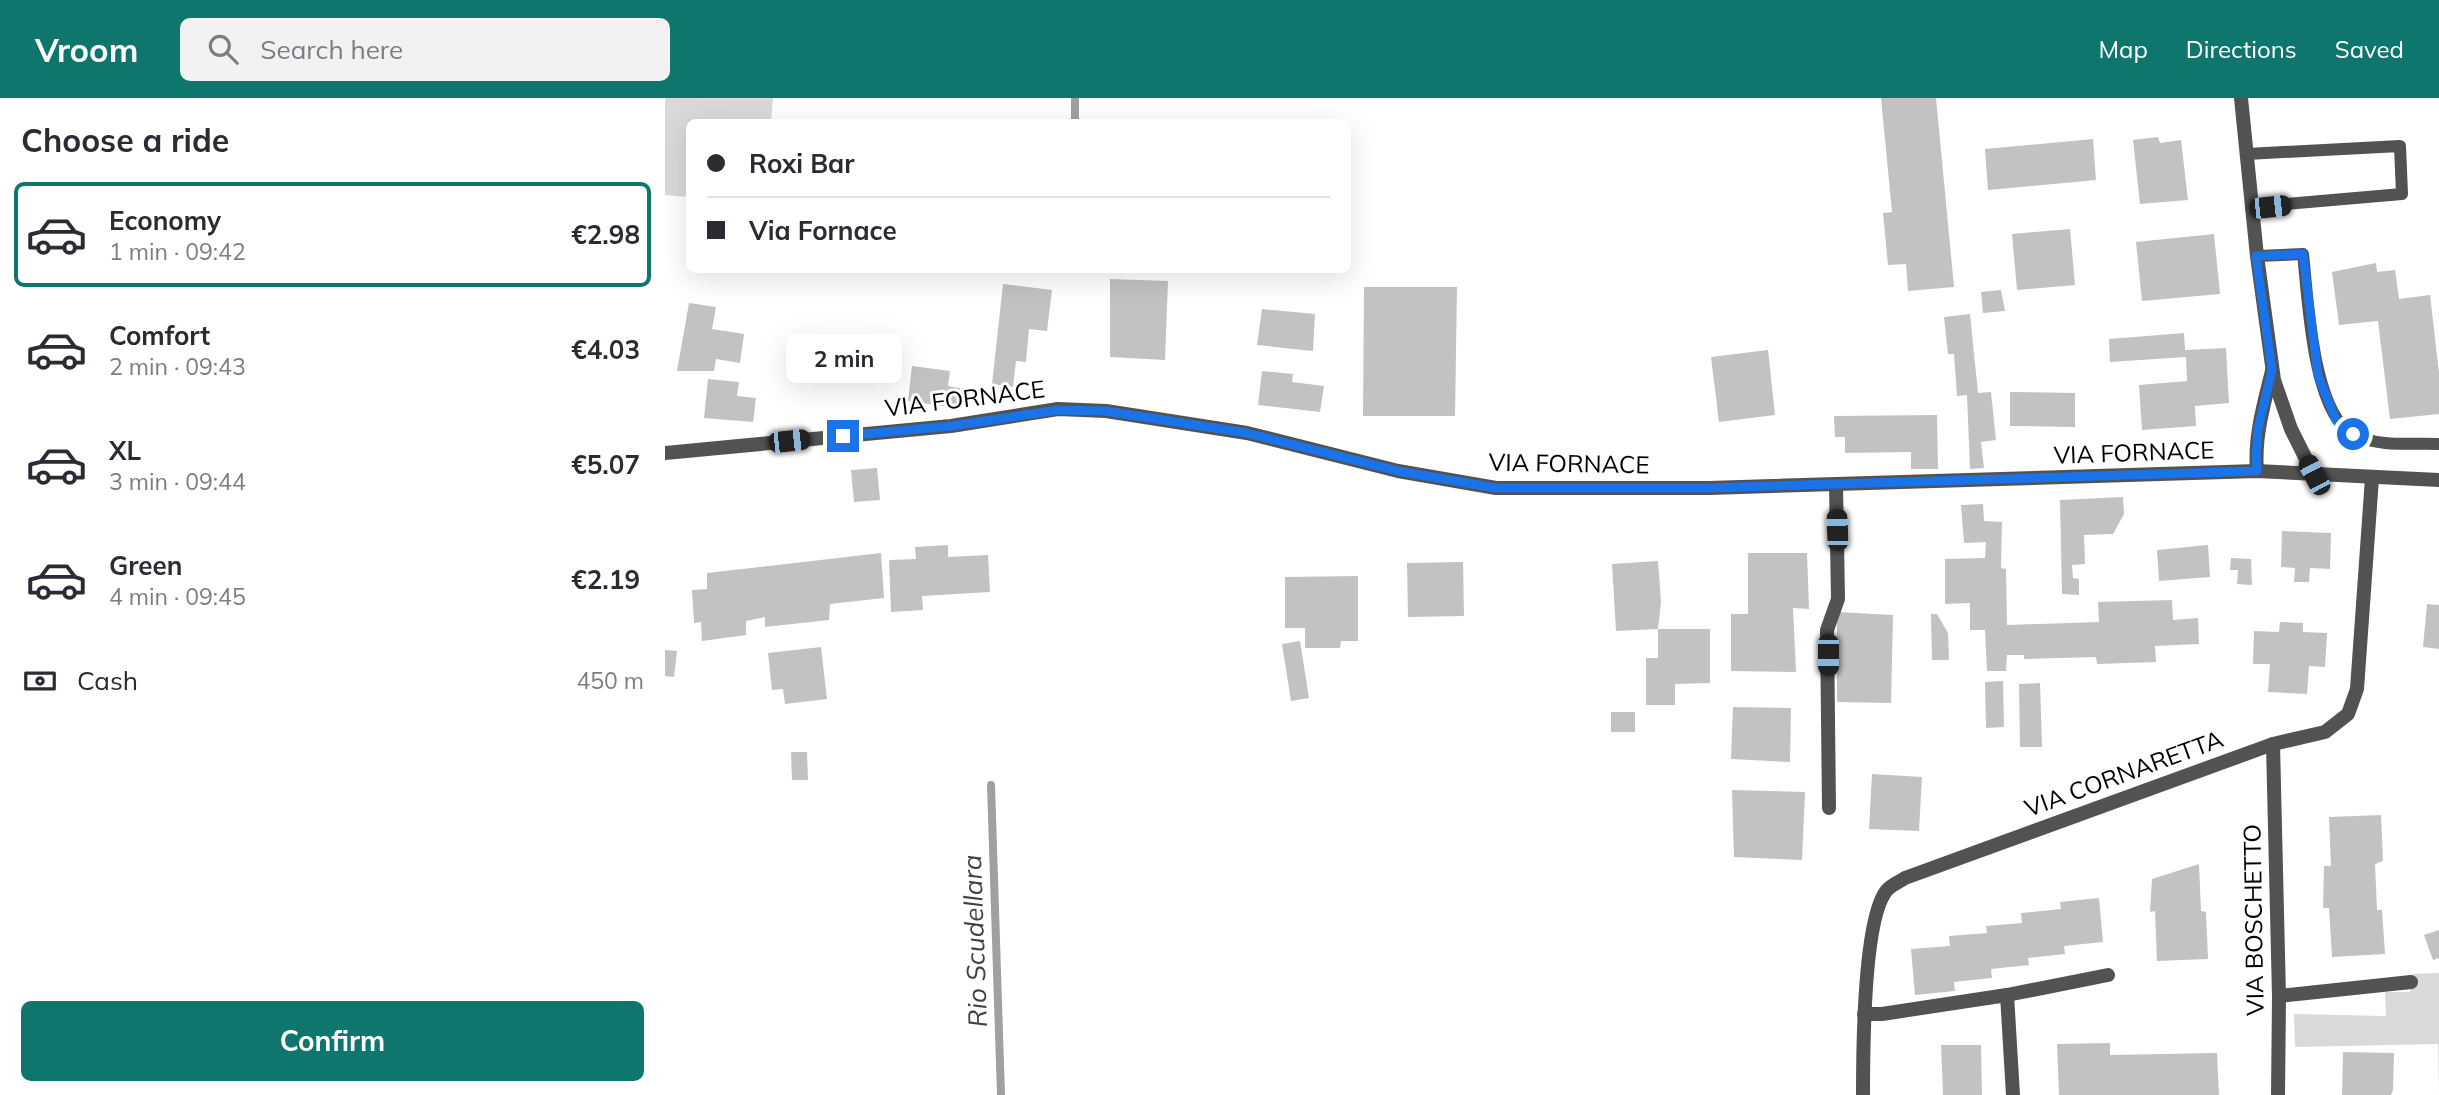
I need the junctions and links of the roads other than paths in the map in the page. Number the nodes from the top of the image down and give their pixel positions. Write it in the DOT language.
graph roads {
  1 [pos="2241,98"];
  2 [pos="2247,154"];
  3 [pos="2251,207"];
  4 [pos="2256,256"];
  5 [pos="2272,370"];
  6 [pos="2439,444"];
  7 [pos="665,453"];
  8 [pos="2257,471"];
  9 [pos="2314,475"];
  10 [pos="2372,478"];
  11 [pos="2439,480"];
  12 [pos="1836,484"];
  13 [pos="2273,744"];
  14 [pos="1829,808"];
  15 [pos="2108,975"];
  16 [pos="2411,982"];
  17 [pos="2007,995"];
  18 [pos="2279,996"];
  19 [pos="1864,1014"];
  20 [pos="1863,1095"];
  21 [pos="2013,1095"];
  22 [pos="2278,1095"];
  1 -- 2 [label="street"];
  2 -- 3 [label="street"];
  2 -- 3 [label="lane"];
  3 -- 4 [label="street"];
  4 -- 5 [label="street"];
  4 -- 6 [label="lane"];
  5 -- 8 [label="street"];
  5 -- 9 [label="street"];
  7 -- 12 [label="street, VIA FORNACE"];
  8 -- 9 [label="street, VIA FORNACE"];
  8 -- 12 [label="street, VIA FORNACE"];
  9 -- 10 [label="street, VIA FORNACE"];
  10 -- 11 [label="street, VIA FORNACE"];
  10 -- 13 [label="street, VIA CORNARETTA"];
  12 -- 14 [label="street"];
  13 -- 18 [label="street, VIA BOSCHETTO"];
  13 -- 19 [label="street, VIA CORNARETTA"];
  15 -- 17 [label="street"];
  16 -- 18 [label="street"];
  17 -- 19 [label="street"];
  17 -- 21 [label="street"];
  18 -- 22 [label="street, VIA BOSCHETTO"];
  19 -- 20 [label="street, VIA CORNARETTA"];
}
